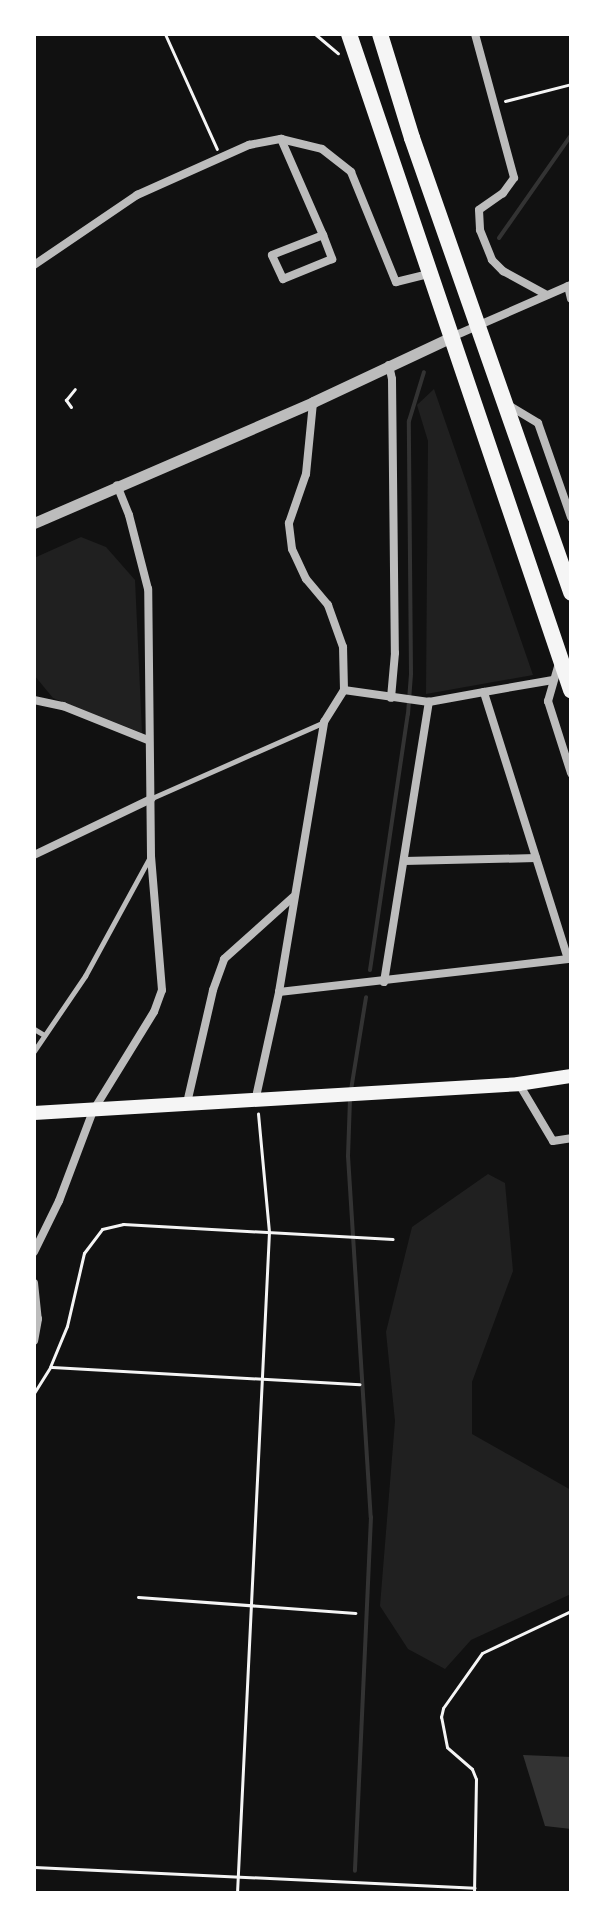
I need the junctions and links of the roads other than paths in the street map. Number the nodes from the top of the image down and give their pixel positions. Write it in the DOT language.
graph roads {
  1 [pos="475,34"];
  2 [pos="382,39"];
  3 [pos="347,44"];
  4 [pos="281,139"];
  5 [pos="323,235"];
  6 [pos="34,265"];
  7 [pos="432,273"];
  8 [pos="569,285"];
  9 [pos="547,295"];
  10 [pos="571,299"];
  11 [pos="479,325"];
  12 [pos="454,336"];
  13 [pos="389,365"];
  14 [pos="313,402"];
  15 [pos="507,405"];
  16 [pos="117,485"];
  17 [pos="571,517"];
  18 [pos="34,523"];
  19 [pos="571,593"];
  20 [pos="560,659"];
  21 [pos="553,680"];
  22 [pos="344,690"];
  23 [pos="571,690"];
  24 [pos="484,692"];
  25 [pos="395,699"];
  26 [pos="34,700"];
  27 [pos="429,702"];
  28 [pos="324,722"];
  29 [pos="148,740"];
  30 [pos="571,773"];
  31 [pos="151,799"];
  32 [pos="34,855"];
  33 [pos="151,856"];
  34 [pos="536,858"];
  35 [pos="404,861"];
  36 [pos="293,897"];
  37 [pos="384,982"];
  38 [pos="279,992"];
  39 [pos="34,1029"];
  40 [pos="44,1035"];
  41 [pos="34,1051"];
  42 [pos="571,1076"];
  43 [pos="518,1084"];
  44 [pos="256,1097"];
  45 [pos="187,1103"];
  46 [pos="93,1111"];
  47 [pos="34,1113"];
  48 [pos="571,1138"];
  49 [pos="35,1248"];
  50 [pos="34,1283"];
  51 [pos="34,1341"];
  1 -- 9 [label="street"];
  2 -- 11 [label="highway"];
  3 -- 7 [label="highway"];
  4 -- 5 [label="street"];
  4 -- 6 [label="street"];
  4 -- 7 [label="street"];
  5 -- 5 [label="street"];
  7 -- 12 [label="highway"];
  8 -- 9 [label="street"];
  8 -- 10 [label="street"];
  9 -- 11 [label="street"];
  11 -- 12 [label="street"];
  11 -- 15 [label="highway"];
  12 -- 13 [label="street"];
  12 -- 20 [label="highway"];
  13 -- 14 [label="street"];
  13 -- 25 [label="street"];
  14 -- 16 [label="street"];
  14 -- 22 [label="street"];
  15 -- 17 [label="street"];
  15 -- 19 [label="highway"];
  16 -- 18 [label="street"];
  16 -- 29 [label="street"];
  20 -- 21 [label="street"];
  20 -- 23 [label="highway"];
  21 -- 24 [label="street"];
  21 -- 30 [label="street"];
  22 -- 25 [label="street"];
  22 -- 28 [label="street"];
  24 -- 27 [label="street"];
  24 -- 34 [label="street"];
  25 -- 27 [label="street"];
  26 -- 29 [label="street"];
  27 -- 35 [label="street"];
  28 -- 31 [label="lane"];
  28 -- 36 [label="street"];
  29 -- 31 [label="street"];
  31 -- 32 [label="street"];
  31 -- 33 [label="street"];
  33 -- 40 [label="lane"];
  33 -- 46 [label="street"];
  34 -- 35 [label="street"];
  34 -- 37 [label="street"];
  35 -- 37 [label="street"];
  36 -- 38 [label="street"];
  36 -- 45 [label="street"];
  37 -- 38 [label="street"];
  38 -- 44 [label="street"];
  39 -- 40 [label="lane"];
  40 -- 41 [label="lane"];
  42 -- 43 [label="main road"];
  43 -- 44 [label="main road"];
  43 -- 48 [label="street"];
  44 -- 45 [label="main road"];
  45 -- 46 [label="main road"];
  46 -- 47 [label="main road"];
  46 -- 49 [label="street"];
  50 -- 51 [label="street"];
}
